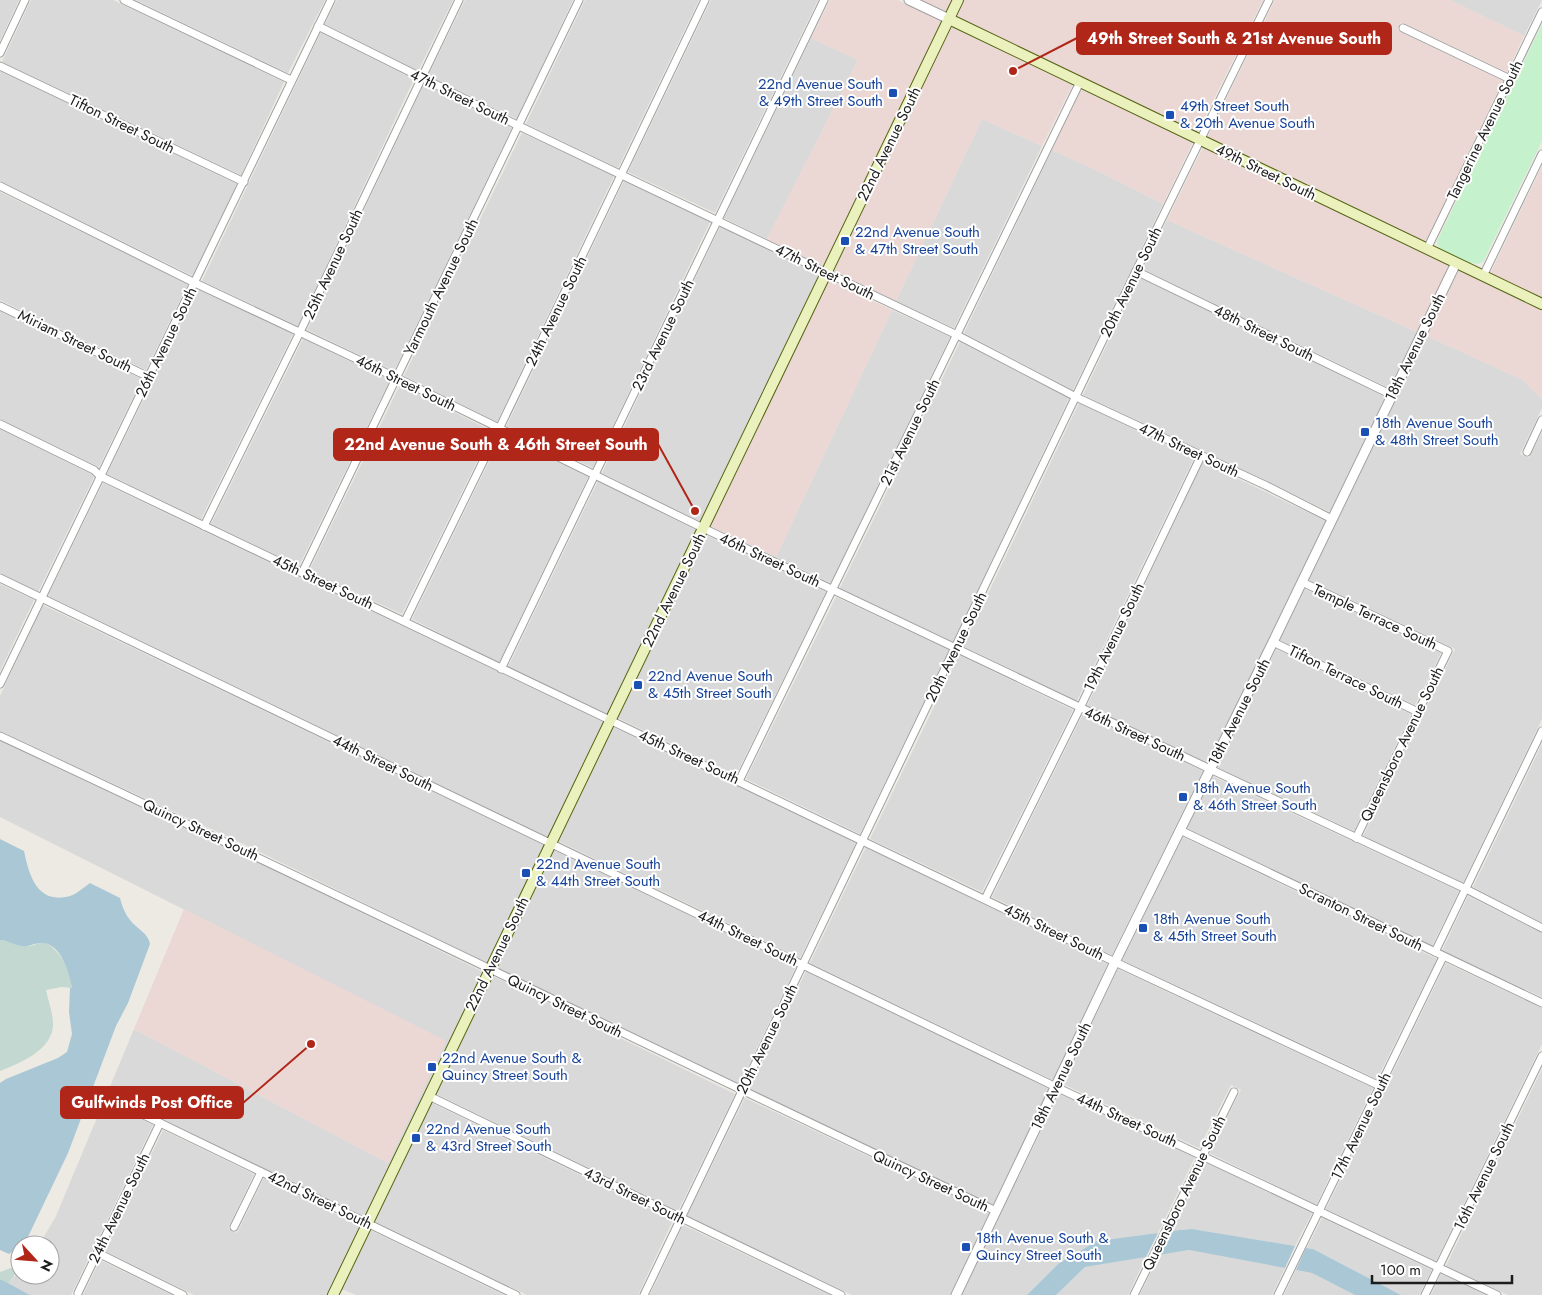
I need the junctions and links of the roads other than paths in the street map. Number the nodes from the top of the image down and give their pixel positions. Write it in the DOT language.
graph roads {
  1 [pos="25,0"];
  2 [pos="124,0"];
  3 [pos="331,0"];
  4 [pos="459,0"];
  5 [pos="579,0"];
  6 [pos="705,0"];
  7 [pos="824,0"];
  8 [pos="909,0"];
  9 [pos="958,0"];
  10 [pos="1269,0"];
  11 [pos="1542,12"];
  12 [pos="949,19"];
  13 [pos="318,26"];
  14 [pos="1403,28"];
  15 [pos="0,53"];
  16 [pos="0,66"];
  17 [pos="421,78"];
  18 [pos="1510,79"];
  19 [pos="291,80"];
  20 [pos="1080,82"];
  21 [pos="519,126"];
  22 [pos="1200,140"];
  23 [pos="1542,154"];
  24 [pos="621,174"];
  25 [pos="244,182"];
  26 [pos="0,186"];
  27 [pos="718,220"];
  28 [pos="1427,249"];
  29 [pos="1456,263"];
  30 [pos="1136,271"];
  31 [pos="826,273"];
  32 [pos="1483,276"];
  33 [pos="195,282"];
  34 [pos="1542,304"];
  35 [pos="0,306"];
  36 [pos="300,332"];
  37 [pos="957,335"];
  38 [pos="149,377"];
  39 [pos="397,378"];
  40 [pos="1392,395"];
  41 [pos="1076,396"];
  42 [pos="1542,420"];
  43 [pos="0,424"];
  44 [pos="499,429"];
  45 [pos="1527,452"];
  46 [pos="1201,456"];
  47 [pos="595,475"];
  48 [pos="100,476"];
  49 [pos="1332,519"];
  50 [pos="204,526"];
  51 [pos="703,528"];
  52 [pos="302,573"];
  53 [pos="0,578"];
  54 [pos="1302,582"];
  55 [pos="834,590"];
  56 [pos="41,598"];
  57 [pos="405,621"];
  58 [pos="1273,642"];
  59 [pos="956,648"];
  60 [pos="1448,651"];
  61 [pos="501,669"];
  62 [pos="0,684"];
  63 [pos="1080,708"];
  64 [pos="1418,712"];
  65 [pos="610,720"];
  66 [pos="1542,731"];
  67 [pos="0,736"];
  68 [pos="1210,769"];
  69 [pos="739,781"];
  70 [pos="1180,830"];
  71 [pos="1356,838"];
  72 [pos="863,841"];
  73 [pos="551,843"];
  74 [pos="1466,889"];
  75 [pos="985,899"];
  76 [pos="1542,928"];
  77 [pos="1435,952"];
  78 [pos="1444,957"];
  79 [pos="1115,962"];
  80 [pos="803,964"];
  81 [pos="490,970"];
  82 [pos="1542,1003"];
  83 [pos="1542,1056"];
  84 [pos="1380,1086"];
  85 [pos="1056,1087"];
  86 [pos="742,1092"];
  87 [pos="1234,1092"];
  88 [pos="429,1096"];
  89 [pos="123,1105"];
  90 [pos="160,1123"];
  91 [pos="1202,1155"];
  92 [pos="261,1172"];
  93 [pos="996,1211"];
  94 [pos="1319,1212"];
  95 [pos="680,1218"];
  96 [pos="367,1224"];
  97 [pos="234,1227"];
  98 [pos="98,1253"];
  99 [pos="1439,1268"];
  100 [pos="78,1293"];
  101 [pos="183,1295"];
  102 [pos="333,1295"];
  103 [pos="516,1295"];
  104 [pos="644,1295"];
  105 [pos="841,1295"];
  106 [pos="956,1295"];
  107 [pos="1134,1295"];
  108 [pos="1278,1295"];
  109 [pos="1425,1295"];
  110 [pos="1497,1295"];
  1 -- 15 [label="street"];
  2 -- 19 [label="street"];
  3 -- 13 [label="street, 26th Avenue South"];
  4 -- 17 [label="street, 25th Avenue South"];
  5 -- 21 [label="street, Yarmouth Avenue South"];
  6 -- 24 [label="street, 24th Avenue South"];
  7 -- 27 [label="street, 23rd Avenue South"];
  8 -- 12 [label="street, 49th Street South"];
  9 -- 12 [label="main road, 22nd Avenue South"];
  10 -- 22 [label="street, 20th Avenue South"];
  11 -- 18 [label="street, Tangerine Avenue South"];
  12 -- 20 [label="main road, 49th Street South"];
  12 -- 31 [label="main road, 22nd Avenue South"];
  13 -- 17 [label="street, 47th Street South"];
  13 -- 19 [label="street, 26th Avenue South"];
  14 -- 18 [label="street"];
  16 -- 25 [label="street, Tifton Street South"];
  17 -- 21 [label="street, 47th Street South"];
  17 -- 36 [label="street, 25th Avenue South"];
  18 -- 28 [label="street, Tangerine Avenue South"];
  19 -- 25 [label="street, 26th Avenue South"];
  20 -- 22 [label="main road, 49th Street South"];
  20 -- 37 [label="street, 21st Avenue South"];
  21 -- 24 [label="street, 47th Street South"];
  21 -- 39 [label="street, Yarmouth Avenue South"];
  22 -- 28 [label="main road, 49th Street South"];
  22 -- 30 [label="street, 20th Avenue South"];
  23 -- 32 [label="street"];
  24 -- 27 [label="street, 47th Street South"];
  24 -- 44 [label="street, 24th Avenue South"];
  25 -- 33 [label="street, 26th Avenue South"];
  26 -- 33 [label="street, 46th Street South"];
  27 -- 31 [label="street, 47th Street South"];
  27 -- 47 [label="street, 23rd Avenue South"];
  28 -- 29 [label="main road, 49th Street South"];
  29 -- 32 [label="main road, 49th Street South"];
  29 -- 40 [label="street, 18th Avenue South"];
  30 -- 40 [label="street, 48th Street South"];
  30 -- 41 [label="street, 20th Avenue South"];
  31 -- 37 [label="street, 47th Street South"];
  31 -- 51 [label="main road, 22nd Avenue South"];
  32 -- 34 [label="main road, 49th Street South"];
  33 -- 36 [label="street, 46th Street South"];
  33 -- 38 [label="street, 26th Avenue South"];
  35 -- 38 [label="street, Miriam Street South"];
  36 -- 39 [label="street, 46th Street South"];
  36 -- 50 [label="street, 25th Avenue South"];
  37 -- 41 [label="street, 47th Street South"];
  37 -- 55 [label="street, 21st Avenue South"];
  38 -- 48 [label="street, 26th Avenue South"];
  39 -- 44 [label="street, 46th Street South"];
  39 -- 52 [label="street, Yarmouth Avenue South"];
  40 -- 49 [label="street, 18th Avenue South"];
  41 -- 46 [label="street, 47th Street South"];
  41 -- 59 [label="street, 20th Avenue South"];
  42 -- 45 [label="street"];
  43 -- 48 [label="street, 45th Street South"];
  44 -- 47 [label="street, 46th Street South"];
  44 -- 57 [label="street, 24th Avenue South"];
  46 -- 49 [label="street, 47th Street South"];
  46 -- 63 [label="street, 19th Avenue South"];
  47 -- 51 [label="street, 46th Street South"];
  47 -- 61 [label="street, 23rd Avenue South"];
  48 -- 50 [label="street, 45th Street South"];
  48 -- 56 [label="street, 26th Avenue South"];
  49 -- 54 [label="street, 18th Avenue South"];
  50 -- 52 [label="street, 45th Street South"];
  51 -- 55 [label="street, 46th Street South"];
  51 -- 65 [label="main road, 22nd Avenue South"];
  52 -- 57 [label="street, 45th Street South"];
  53 -- 56 [label="street, 44th Street South"];
  54 -- 58 [label="street, 18th Avenue South"];
  54 -- 60 [label="street, Temple Terrace South"];
  55 -- 59 [label="street, 46th Street South"];
  55 -- 69 [label="street, 21st Avenue South"];
  56 -- 62 [label="street, 26th Avenue South"];
  56 -- 73 [label="street, 44th Street South"];
  57 -- 61 [label="street, 45th Street South"];
  58 -- 64 [label="street, Tifton Terrace South"];
  58 -- 68 [label="street, 18th Avenue South"];
  59 -- 63 [label="street, 46th Street South"];
  59 -- 72 [label="street, 20th Avenue South"];
  60 -- 64 [label="street, Queensboro Avenue South"];
  61 -- 65 [label="street, 45th Street South"];
  63 -- 68 [label="street, 46th Street South"];
  63 -- 75 [label="street, 19th Avenue South"];
  64 -- 71 [label="street, Queensboro Avenue South"];
  65 -- 69 [label="street, 45th Street South"];
  65 -- 73 [label="main road, 22nd Avenue South"];
  66 -- 74 [label="street"];
  67 -- 81 [label="street, Quincy Street South"];
  68 -- 70 [label="street, 18th Avenue South"];
  68 -- 71 [label="street, 46th Street South"];
  69 -- 72 [label="street, 45th Street South"];
  70 -- 77 [label="street, Scranton Street South"];
  70 -- 79 [label="street, 18th Avenue South"];
  71 -- 74 [label="street, 46th Street South"];
  72 -- 75 [label="street, 45th Street South"];
  72 -- 80 [label="street, 20th Avenue South"];
  73 -- 80 [label="street, 44th Street South"];
  73 -- 81 [label="main road, 22nd Avenue South"];
  74 -- 76 [label="street, 46th Street South"];
  74 -- 77 [label="street"];
  75 -- 79 [label="street, 45th Street South"];
  77 -- 78 [label="street, Scranton Street South"];
  78 -- 82 [label="street, Scranton Street South"];
  78 -- 84 [label="street, 17th Avenue South"];
  79 -- 84 [label="street, 45th Street South"];
  79 -- 85 [label="street, 18th Avenue South"];
  80 -- 85 [label="street, 44th Street South"];
  80 -- 86 [label="street, 20th Avenue South"];
  81 -- 86 [label="street, Quincy Street South"];
  81 -- 88 [label="main road, 22nd Avenue South"];
  83 -- 99 [label="street, 16th Avenue South"];
  84 -- 94 [label="street, 17th Avenue South"];
  85 -- 91 [label="street, 44th Street South"];
  85 -- 93 [label="street, 18th Avenue South"];
  86 -- 93 [label="street, Quincy Street South"];
  86 -- 95 [label="street, 20th Avenue South"];
  87 -- 91 [label="street, Queensboro Avenue South"];
  88 -- 95 [label="street, 43rd Street South"];
  88 -- 96 [label="main road, 22nd Avenue South"];
  89 -- 90 [label="street, 42nd Street South"];
  90 -- 92 [label="street, 42nd Street South"];
  90 -- 98 [label="street, 24th Avenue South"];
  91 -- 94 [label="street, 44th Street South"];
  91 -- 107 [label="street, Queensboro Avenue South"];
  92 -- 96 [label="street, 42nd Street South"];
  92 -- 97 [label="street"];
  93 -- 106 [label="street, 18th Avenue South"];
  94 -- 99 [label="street, 44th Street South"];
  94 -- 108 [label="street, 17th Avenue South"];
  95 -- 104 [label="street, 20th Avenue South"];
  95 -- 105 [label="street, 43rd Street South"];
  96 -- 102 [label="main road, 22nd Avenue South"];
  96 -- 103 [label="street, 42nd Street South"];
  98 -- 100 [label="street, 24th Avenue South"];
  98 -- 101 [label="street"];
  99 -- 109 [label="street, 16th Avenue South"];
  99 -- 110 [label="street, 44th Street South"];
}
